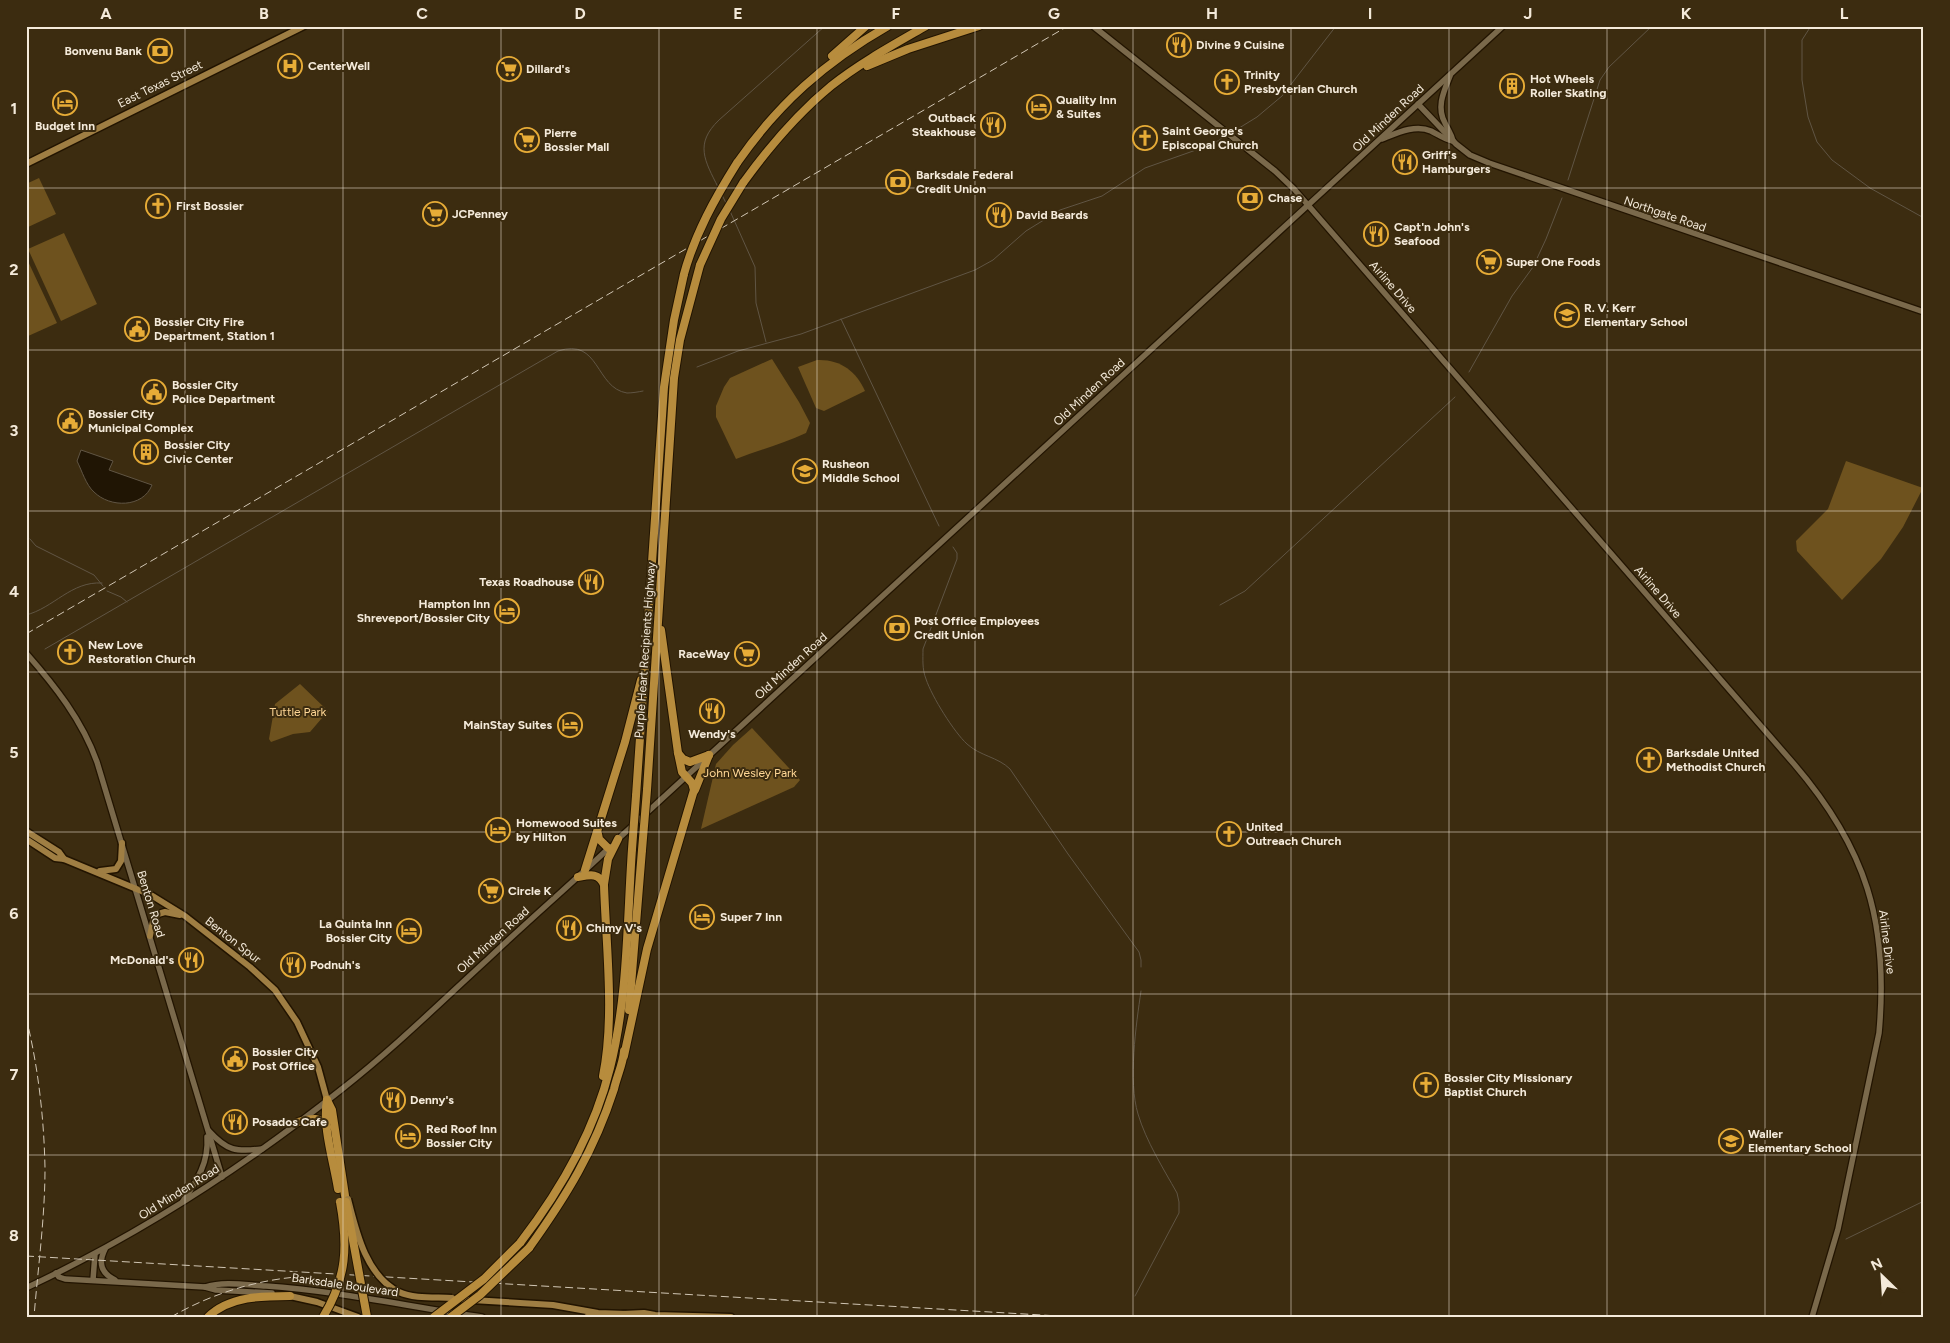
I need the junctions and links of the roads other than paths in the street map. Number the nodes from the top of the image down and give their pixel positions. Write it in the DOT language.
graph roads {
  1 [pos="304,26"];
  2 [pos="866,26"];
  3 [pos="888,26"];
  4 [pos="926,26"];
  5 [pos="979,26"];
  6 [pos="1093,26"];
  7 [pos="1503,26"];
  8 [pos="1451,74"];
  9 [pos="847,75"];
  10 [pos="796,93"];
  11 [pos="1418,104"];
  12 [pos="1379,140"];
  13 [pos="1453,141"];
  14 [pos="26,164"];
  15 [pos="1308,205"];
  16 [pos="1924,312"];
  17 [pos="658,613"];
  18 [pos="26,653"];
  19 [pos="645,662"];
  20 [pos="678,753"];
  21 [pos="709,755"];
  22 [pos="686,776"];
  23 [pos="694,792"];
  24 [pos="26,831"];
  25 [pos="598,832"];
  26 [pos="26,839"];
  27 [pos="618,839"];
  28 [pos="122,843"];
  29 [pos="608,848"];
  30 [pos="64,859"];
  31 [pos="585,870"];
  32 [pos="95,872"];
  33 [pos="578,877"];
  34 [pos="604,885"];
  35 [pos="136,888"];
  36 [pos="185,916"];
  37 [pos="150,936"];
  38 [pos="624,1056"];
  39 [pos="327,1100"];
  40 [pos="598,1105"];
  41 [pos="298,1122"];
  42 [pos="328,1129"];
  43 [pos="207,1130"];
  44 [pos="263,1149"];
  45 [pos="222,1178"];
  46 [pos="345,1201"];
  47 [pos="182,1204"];
  48 [pos="106,1248"];
  49 [pos="95,1254"];
  50 [pos="56,1273"];
  51 [pos="93,1280"];
  52 [pos="120,1282"];
  53 [pos="205,1286"];
  54 [pos="26,1288"];
  55 [pos="290,1296"];
  56 [pos="626,1314"];
  57 [pos="653,1316"];
  58 [pos="208,1317"];
  59 [pos="323,1317"];
  60 [pos="358,1317"];
  61 [pos="367,1317"];
  62 [pos="434,1317"];
  63 [pos="451,1317"];
  64 [pos="482,1317"];
  65 [pos="587,1317"];
  66 [pos="731,1317"];
  67 [pos="1812,1317"];
  1 -- 14 [label="main road, East Texas Street"];
  2 -- 10 [label="highway"];
  3 -- 10 [label="highway, Purple Heart Recipients Highway"];
  4 -- 9 [label="highway, Purple Heart Recipients Highway"];
  5 -- 9 [label="highway"];
  6 -- 15 [label="main road, Airline Drive"];
  7 -- 8 [label="main road, Old Minden Road"];
  8 -- 11 [label="main road, Old Minden Road"];
  8 -- 13 [label="main road"];
  9 -- 17 [label="highway, Purple Heart Recipients Highway, bridge"];
  10 -- 19 [label="highway, Purple Heart Recipients Highway, bridge"];
  11 -- 12 [label="main road, Old Minden Road"];
  11 -- 13 [label="main road, Northgate Road"];
  12 -- 13 [label="main road"];
  12 -- 15 [label="main road, Old Minden Road"];
  13 -- 16 [label="main road, Northgate Road"];
  15 -- 21 [label="main road, Old Minden Road"];
  15 -- 67 [label="main road, Airline Drive"];
  17 -- 20 [label="highway"];
  17 -- 38 [label="highway, Purple Heart Recipients Highway, bridge"];
  18 -- 28 [label="main road, Benton Road"];
  19 -- 25 [label="highway"];
  19 -- 40 [label="highway, Purple Heart Recipients Highway, bridge"];
  20 -- 21 [label="highway"];
  20 -- 22 [label="highway"];
  21 -- 22 [label="main road, Old Minden Road"];
  21 -- 23 [label="highway"];
  22 -- 23 [label="highway"];
  22 -- 27 [label="main road, Old Minden Road"];
  23 -- 38 [label="highway"];
  24 -- 30 [label="main road, Benton Spur"];
  25 -- 29 [label="highway"];
  25 -- 31 [label="highway"];
  26 -- 30 [label="main road, Benton Spur"];
  27 -- 29 [label="main road, Old Minden Road"];
  27 -- 34 [label="highway"];
  28 -- 32 [label="main road"];
  28 -- 35 [label="main road, Benton Road"];
  29 -- 31 [label="main road, Old Minden Road"];
  30 -- 32 [label="main road, Benton Spur"];
  31 -- 33 [label="main road, Old Minden Road"];
  32 -- 35 [label="main road, Benton Spur"];
  33 -- 34 [label="highway"];
  33 -- 39 [label="main road, Old Minden Road"];
  34 -- 40 [label="highway"];
  35 -- 36 [label="main road, Benton Spur"];
  35 -- 37 [label="main road, Benton Road"];
  36 -- 37 [label="main road"];
  36 -- 39 [label="main road, Benton Spur"];
  37 -- 43 [label="main road, Benton Road"];
  38 -- 63 [label="highway, Purple Heart Recipients Highway, bridge"];
  39 -- 41 [label="main road, Old Minden Road"];
  39 -- 42 [label="highway"];
  39 -- 46 [label="highway"];
  40 -- 62 [label="highway, Purple Heart Recipients Highway, bridge"];
  41 -- 42 [label="highway"];
  41 -- 44 [label="main road, Old Minden Road"];
  42 -- 46 [label="highway"];
  43 -- 44 [label="main road"];
  43 -- 45 [label="main road, Benton Road"];
  43 -- 47 [label="main road"];
  44 -- 45 [label="main road, Old Minden Road"];
  45 -- 47 [label="main road, Old Minden Road"];
  46 -- 56 [label="main road, bridge"];
  46 -- 59 [label="highway, bridge"];
  46 -- 61 [label="highway, bridge"];
  47 -- 48 [label="main road, Old Minden Road"];
  48 -- 49 [label="main road, Old Minden Road"];
  48 -- 52 [label="main road"];
  49 -- 50 [label="main road, Old Minden Road"];
  49 -- 51 [label="main road"];
  50 -- 51 [label="main road, Barksdale Boulevard"];
  50 -- 54 [label="main road"];
  51 -- 52 [label="main road, Barksdale Boulevard"];
  52 -- 53 [label="main road, Barksdale Boulevard"];
  53 -- 55 [label="main road, Barksdale Boulevard"];
  53 -- 64 [label="main road, Barksdale Boulevard"];
  55 -- 58 [label="highway"];
  55 -- 60 [label="main road, Barksdale Boulevard"];
  56 -- 57 [label="main road"];
  56 -- 65 [label="main road"];
  57 -- 66 [label="main road"];
}
